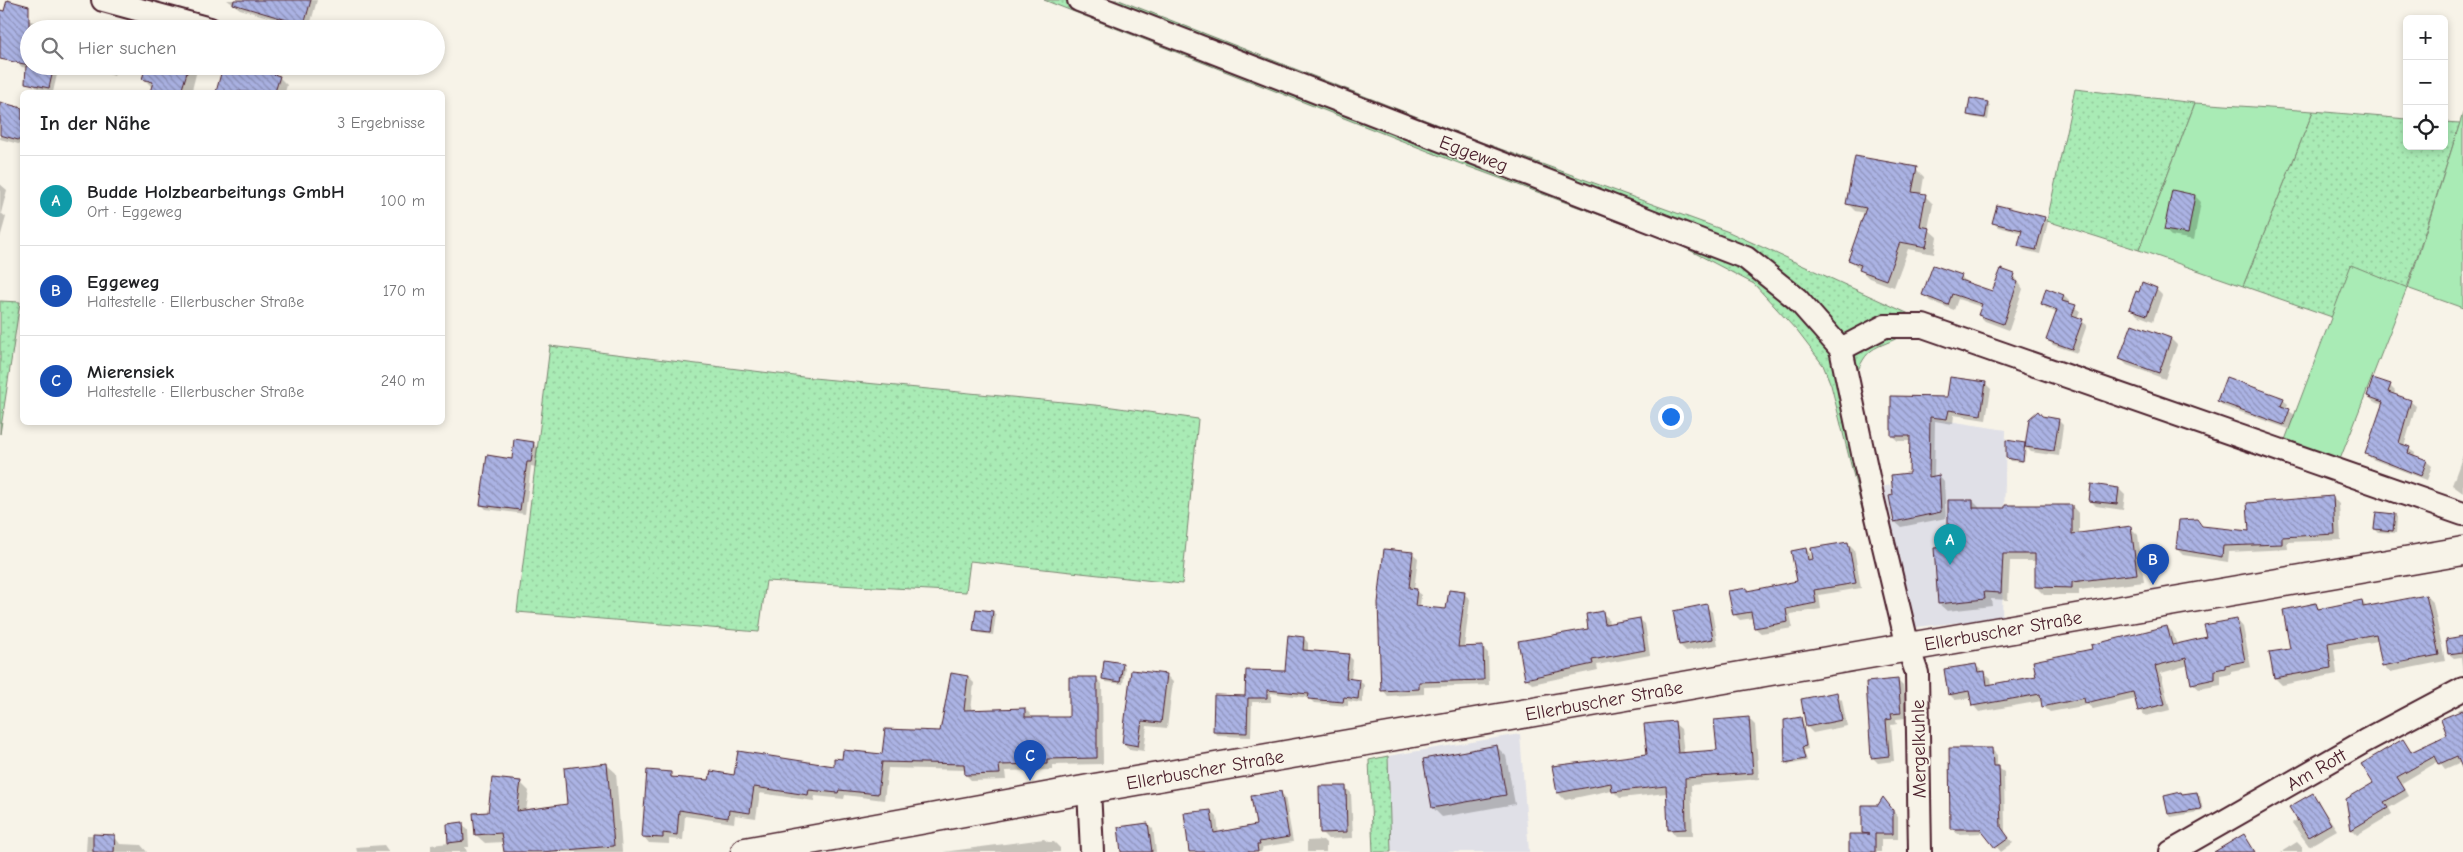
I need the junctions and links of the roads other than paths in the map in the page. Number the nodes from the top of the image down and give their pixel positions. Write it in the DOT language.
graph roads {
  1 [pos="103,0"];
  2 [pos="1079,0"];
  3 [pos="177,20"];
  4 [pos="1841,349"];
  5 [pos="2463,514"];
  6 [pos="2463,551"];
  7 [pos="1908,647"];
  8 [pos="2463,689"];
  9 [pos="1089,789"];
  10 [pos="745,852"];
  11 [pos="1092,852"];
  12 [pos="1920,852"];
  13 [pos="2171,852"];
  1 -- 3 [label="street"];
  2 -- 4 [label="street, Eggeweg"];
  4 -- 5 [label="street"];
  4 -- 7 [label="street, Eggeweg"];
  6 -- 7 [label="main road, Ellerbuscher Straße"];
  7 -- 9 [label="main road, Ellerbuscher Straße"];
  7 -- 12 [label="street, Mergelkuhle"];
  8 -- 13 [label="street, Am Rott"];
  9 -- 10 [label="main road, Ellerbuscher Straße"];
  9 -- 11 [label="street"];
}
